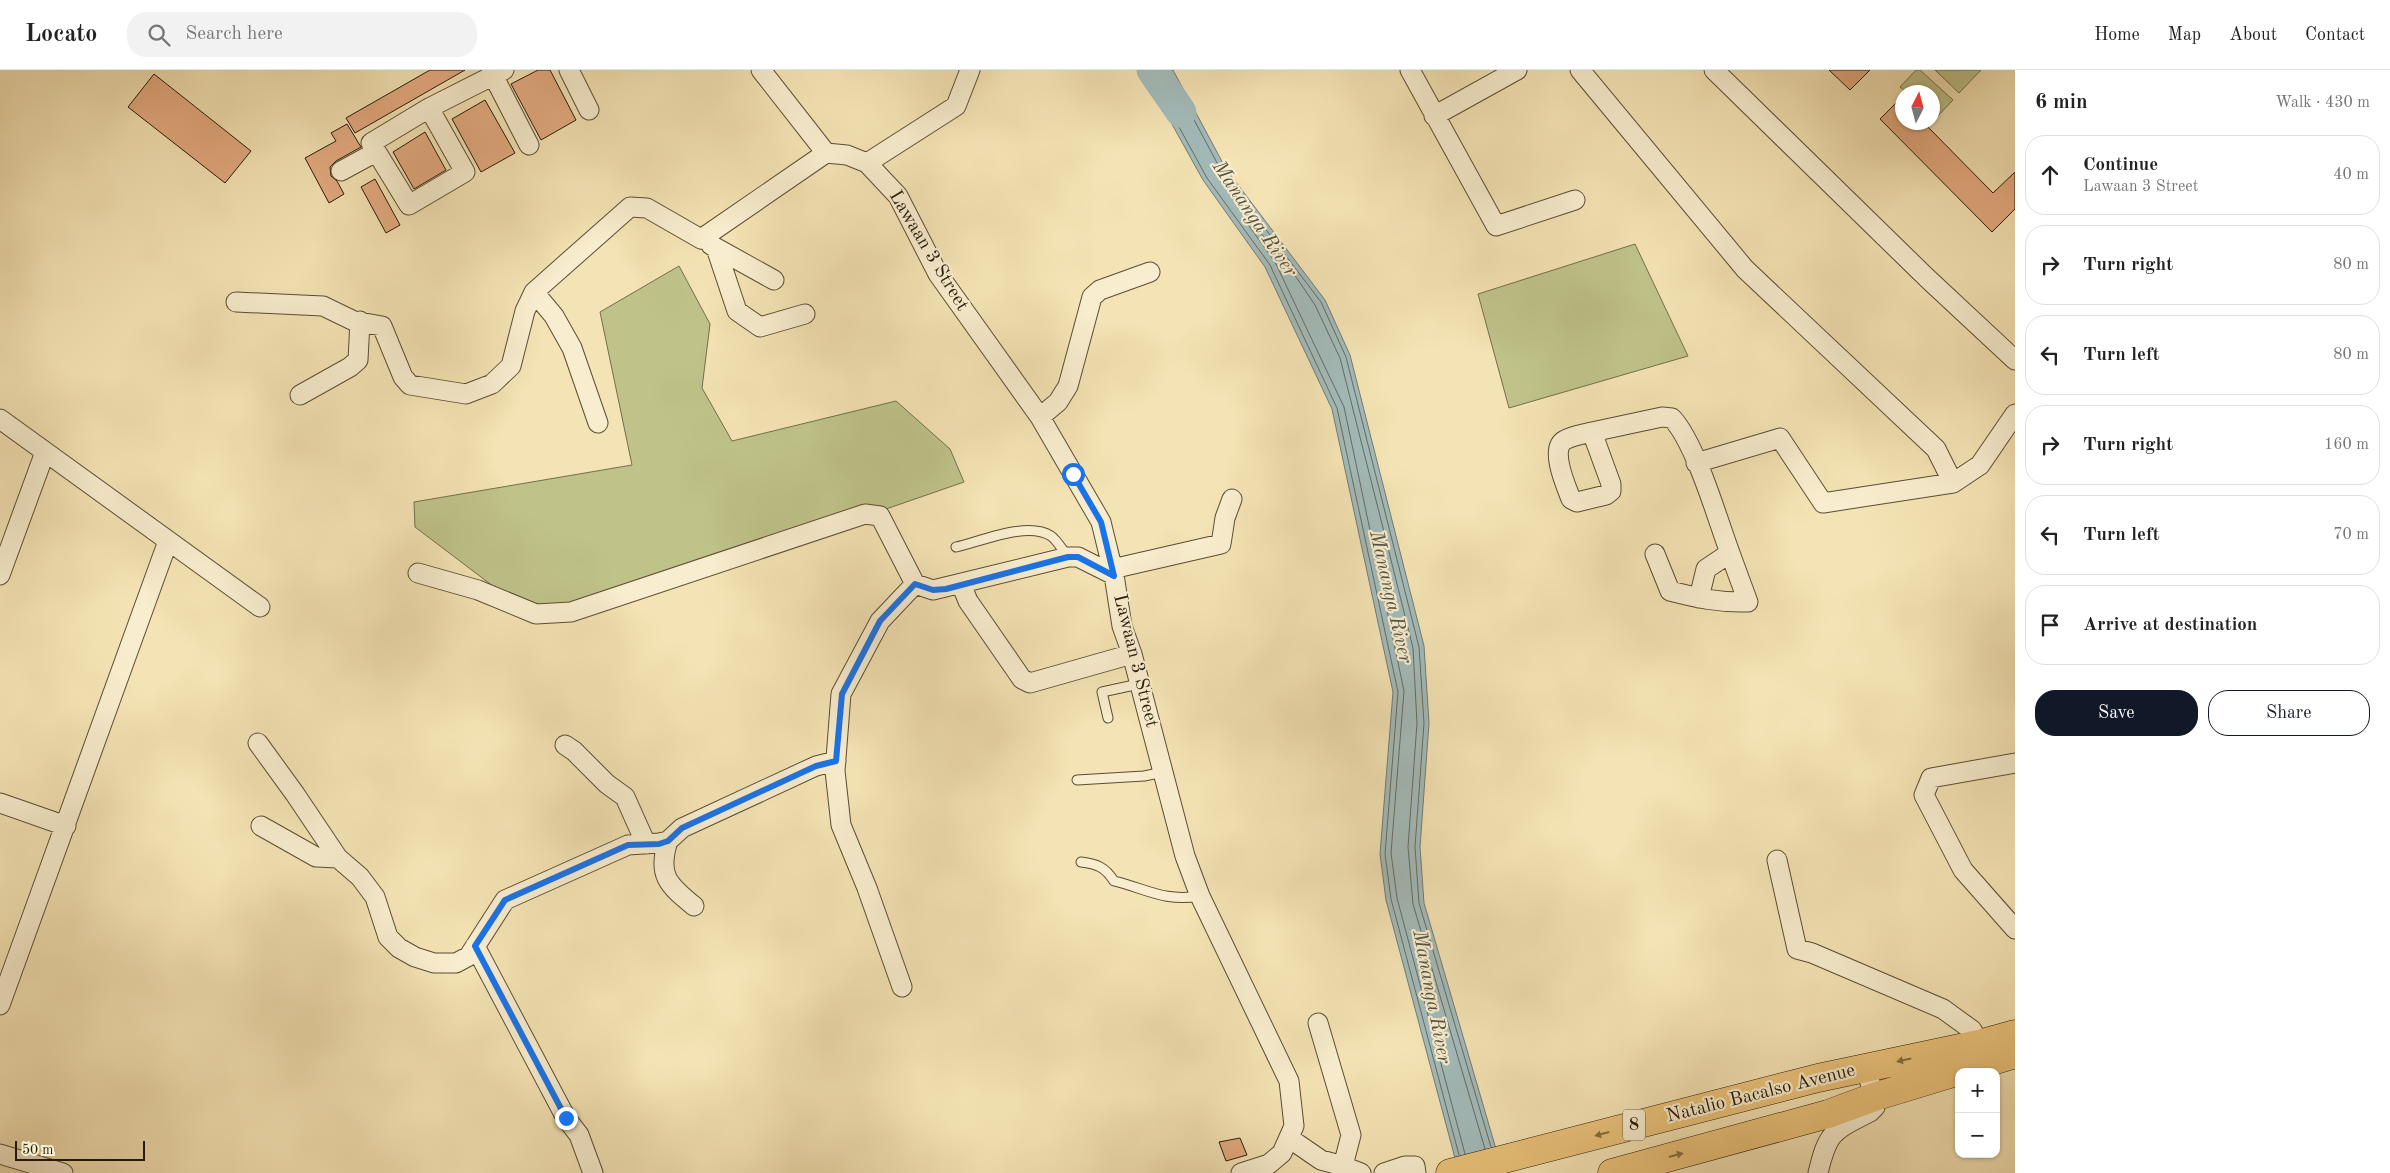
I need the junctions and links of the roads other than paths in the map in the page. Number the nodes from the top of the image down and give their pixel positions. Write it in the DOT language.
graph roads {
  1 [pos="569,70"];
  2 [pos="761,70"];
  3 [pos="970,70"];
  4 [pos="1410,70"];
  5 [pos="1517,70"];
  6 [pos="1580,70"];
  7 [pos="1714,70"];
  8 [pos="499,73"];
  9 [pos="429,108"];
  10 [pos="589,110"];
  11 [pos="1434,116"];
  12 [pos="529,146"];
  13 [pos="376,152"];
  14 [pos="826,153"];
  15 [pos="866,163"];
  16 [pos="341,171"];
  17 [pos="1575,200"];
  18 [pos="708,244"];
  19 [pos="1150,272"];
  20 [pos="774,280"];
  21 [pos="534,292"];
  22 [pos="236,302"];
  23 [pos="805,314"];
  24 [pos="360,321"];
  25 [pos="2015,360"];
  26 [pos="300,395"];
  27 [pos="2015,414"];
  28 [pos="1040,418"];
  29 [pos="0,420"];
  30 [pos="598,423"];
  31 [pos="1592,432"];
  32 [pos="45,452"];
  33 [pos="1696,463"];
  34 [pos="1953,483"];
  35 [pos="1232,499"];
  36 [pos="168,541"];
  37 [pos="956,547"];
  38 [pos="1730,553"];
  39 [pos="1656,554"];
  40 [pos="1068,557"];
  41 [pos="1113,572"];
  42 [pos="418,573"];
  43 [pos="0,575"];
  44 [pos="915,584"];
  45 [pos="961,584"];
  46 [pos="1699,598"];
  47 [pos="260,607"];
  48 [pos="1132,654"];
  49 [pos="1139,684"];
  50 [pos="1108,718"];
  51 [pos="258,743"];
  52 [pos="565,745"];
  53 [pos="836,761"];
  54 [pos="2015,763"];
  55 [pos="1164,772"];
  56 [pos="1077,780"];
  57 [pos="0,803"];
  58 [pos="66,826"];
  59 [pos="261,826"];
  60 [pos="668,841"];
  61 [pos="646,844"];
  62 [pos="338,858"];
  63 [pos="1777,860"];
  64 [pos="1081,862"];
  65 [pos="1200,896"];
  66 [pos="694,906"];
  67 [pos="2015,929"];
  68 [pos="475,946"];
  69 [pos="902,987"];
  70 [pos="0,1006"];
  71 [pos="1318,1023"];
  72 [pos="2015,1034"];
  73 [pos="1979,1044"];
  74 [pos="2015,1054"];
  75 [pos="1867,1068"];
  76 [pos="1874,1097"];
  77 [pos="1289,1138"];
  78 [pos="1,1156"];
  79 [pos="1343,1166"];
  80 [pos="63,1173"];
  81 [pos="593,1173"];
  82 [pos="1241,1173"];
  83 [pos="1361,1173"];
  84 [pos="1384,1173"];
  85 [pos="1416,1173"];
  86 [pos="1450,1173"];
  87 [pos="1612,1173"];
  88 [pos="1818,1173"];
  1 -- 10 [label="street"];
  2 -- 14 [label="street"];
  3 -- 15 [label="street"];
  4 -- 11 [label="street"];
  5 -- 11 [label="street"];
  6 -- 34 [label="street"];
  7 -- 25 [label="street"];
  8 -- 9 [label="street"];
  8 -- 12 [label="street"];
  9 -- 13 [label="street"];
  9 -- 13 [label="street"];
  11 -- 17 [label="street"];
  13 -- 16 [label="street"];
  14 -- 15 [label="street, Lawaan 3 Street"];
  14 -- 18 [label="street"];
  15 -- 28 [label="street, Lawaan 3 Street"];
  18 -- 20 [label="street"];
  18 -- 21 [label="street"];
  18 -- 23 [label="street"];
  19 -- 28 [label="street"];
  21 -- 24 [label="street"];
  21 -- 30 [label="street"];
  22 -- 24 [label="street"];
  24 -- 26 [label="street"];
  27 -- 34 [label="street"];
  28 -- 41 [label="street, Lawaan 3 Street"];
  29 -- 32 [label="street"];
  31 -- 33 [label="street"];
  32 -- 36 [label="street"];
  32 -- 43 [label="street"];
  33 -- 34 [label="street"];
  33 -- 38 [label="street"];
  35 -- 41 [label="street"];
  36 -- 47 [label="street"];
  36 -- 58 [label="street"];
  37 -- 40 [label="lane"];
  38 -- 46 [label="street"];
  38 -- 46 [label="street"];
  39 -- 46 [label="street"];
  40 -- 41 [label="street"];
  40 -- 45 [label="street"];
  41 -- 48 [label="street, Lawaan 3 Street"];
  42 -- 44 [label="street"];
  44 -- 45 [label="street"];
  44 -- 53 [label="street"];
  45 -- 48 [label="street"];
  48 -- 49 [label="street, Lawaan 3 Street"];
  49 -- 50 [label="lane"];
  49 -- 55 [label="street, Lawaan 3 Street"];
  51 -- 62 [label="street"];
  52 -- 61 [label="street"];
  53 -- 60 [label="street"];
  53 -- 69 [label="street"];
  54 -- 67 [label="street"];
  55 -- 56 [label="lane"];
  55 -- 65 [label="street, Lawaan 3 Street"];
  57 -- 58 [label="street"];
  58 -- 70 [label="street"];
  59 -- 62 [label="street"];
  60 -- 61 [label="street"];
  60 -- 66 [label="street"];
  61 -- 68 [label="street"];
  62 -- 68 [label="street"];
  63 -- 73 [label="street"];
  64 -- 65 [label="lane"];
  65 -- 77 [label="street, Lawaan 3 Street"];
  68 -- 81 [label="street"];
  71 -- 79 [label="street"];
  72 -- 73 [label="main road, Natalio Bacalso Avenue / 8"];
  73 -- 75 [label="main road, Natalio Bacalso Avenue / 8, one-way"];
  74 -- 76 [label="main road, Natalio Bacalso Avenue / 8"];
  75 -- 76 [label="street"];
  75 -- 86 [label="main road, Natalio Bacalso Avenue / 8, one-way"];
  87 -- 76 [label="main road, Natalio Bacalso Avenue / 8, one-way"];
  76 -- 88 [label="street"];
  77 -- 79 [label="street"];
  77 -- 82 [label="street, Lawaan 3 Street"];
  78 -- 80 [label="street"];
  79 -- 83 [label="street"];
  84 -- 85 [label="street"];
}
